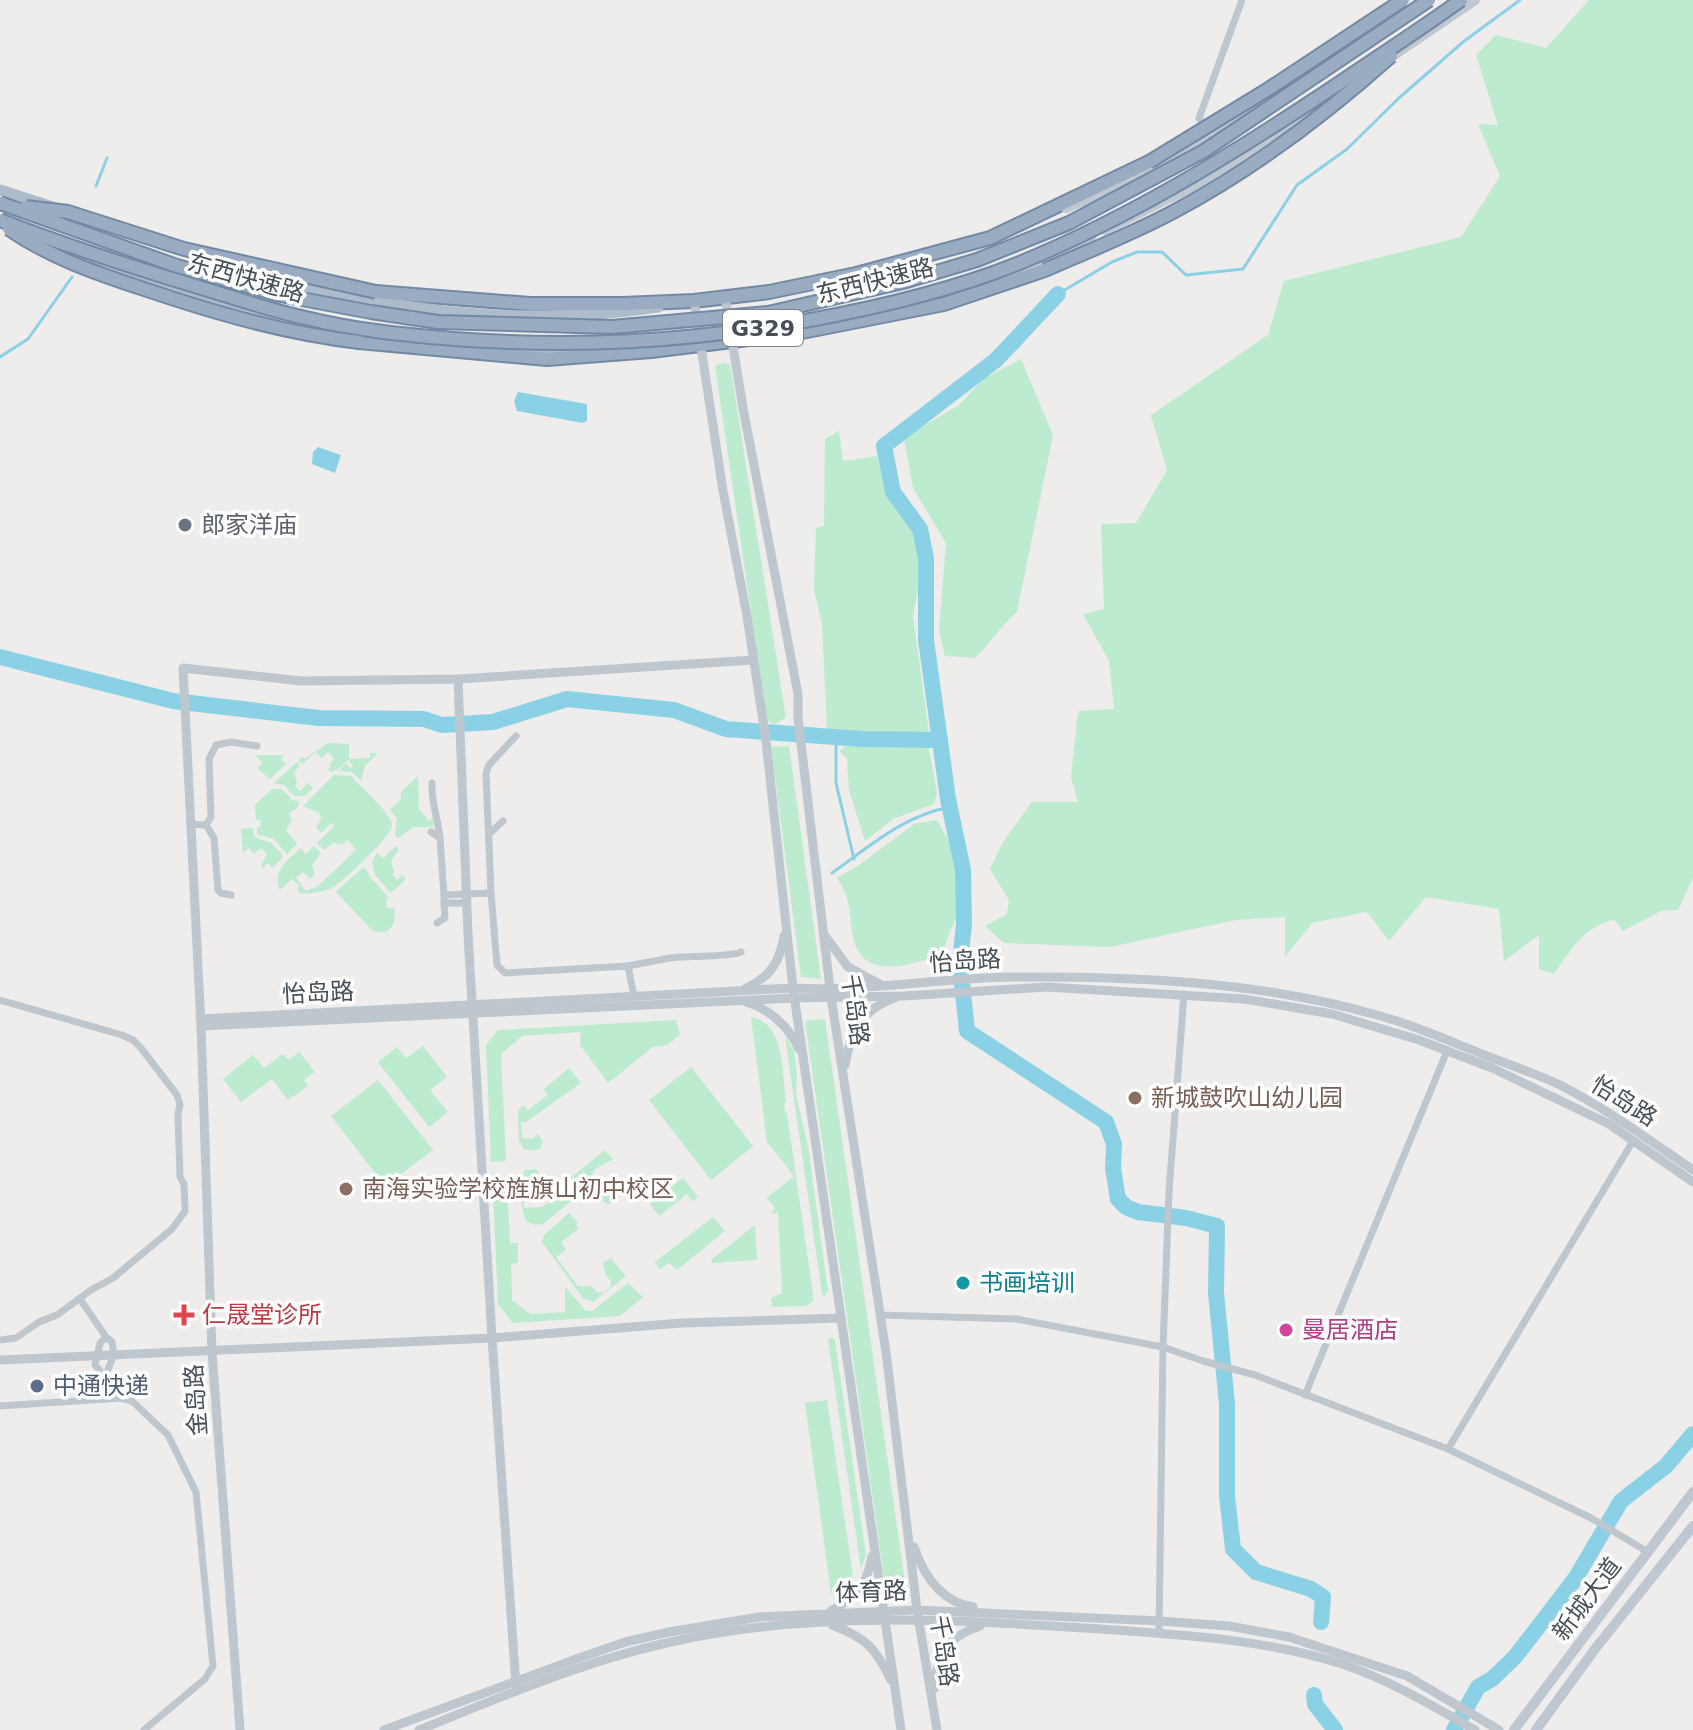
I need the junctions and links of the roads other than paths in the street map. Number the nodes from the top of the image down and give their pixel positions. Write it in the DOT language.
graph roads {
  1 [pos="1242,0"];
  2 [pos="1404,0"];
  3 [pos="1429,0"];
  4 [pos="1461,0"];
  5 [pos="1475,0"];
  6 [pos="1424,26"];
  7 [pos="1211,136"];
  8 [pos="1232,166"];
  9 [pos="0,190"];
  10 [pos="0,203"];
  11 [pos="0,224"];
  12 [pos="990,238"];
  13 [pos="725,297"];
  14 [pos="694,301"];
  15 [pos="733,342"];
  16 [pos="701,346"];
  17 [pos="753,660"];
  18 [pos="458,679"];
  19 [pos="516,736"];
  20 [pos="257,746"];
  21 [pos="432,783"];
  22 [pos="503,821"];
  23 [pos="190,824"];
  24 [pos="206,825"];
  25 [pos="431,832"];
  26 [pos="489,834"];
  27 [pos="440,838"];
  28 [pos="491,893"];
  29 [pos="231,895"];
  30 [pos="444,899"];
  31 [pos="467,899"];
  32 [pos="437,923"];
  33 [pos="786,925"];
  34 [pos="825,935"];
  35 [pos="741,952"];
  36 [pos="628,966"];
  37 [pos="888,987"];
  38 [pos="939,989"];
  39 [pos="794,993"];
  40 [pos="831,994"];
  41 [pos="1184,994"];
  42 [pos="740,995"];
  43 [pos="634,996"];
  44 [pos="904,996"];
  45 [pos="0,1000"];
  46 [pos="473,1008"];
  47 [pos="200,1023"];
  48 [pos="1447,1051"];
  49 [pos="803,1056"];
  50 [pos="844,1077"];
  51 [pos="1633,1141"];
  52 [pos="1693,1170"];
  53 [pos="1693,1182"];
  54 [pos="80,1299"];
  55 [pos="880,1315"];
  56 [pos="841,1318"];
  57 [pos="106,1337"];
  58 [pos="492,1338"];
  59 [pos="0,1340"];
  60 [pos="1163,1347"];
  61 [pos="212,1352"];
  62 [pos="114,1354"];
  63 [pos="97,1355"];
  64 [pos="0,1360"];
  65 [pos="103,1374"];
  66 [pos="1305,1395"];
  67 [pos="106,1399"];
  68 [pos="0,1406"];
  69 [pos="1448,1449"];
  70 [pos="1693,1492"];
  71 [pos="1693,1526"];
  72 [pos="908,1532"];
  73 [pos="873,1544"];
  74 [pos="1648,1552"];
  75 [pos="883,1610"];
  76 [pos="917,1610"];
  77 [pos="1015,1613"];
  78 [pos="827,1618"];
  79 [pos="887,1621"];
  80 [pos="920,1621"];
  81 [pos="1160,1621"];
  82 [pos="987,1623"];
  83 [pos="1159,1633"];
  84 [pos="516,1686"];
  85 [pos="895,1687"];
  86 [pos="933,1704"];
  87 [pos="144,1730"];
  88 [pos="240,1730"];
  89 [pos="384,1730"];
  90 [pos="419,1730"];
  91 [pos="901,1730"];
  92 [pos="937,1730"];
  93 [pos="1475,1730"];
  94 [pos="1499,1730"];
  95 [pos="1514,1730"];
  96 [pos="1536,1730"];
  1 -- 7 [label="street"];
  2 -- 7 [label="main road"];
  2 -- 12 [label="highway, bridge"];
  3 -- 10 [label="highway, 东西快速路 / G329, bridge"];
  4 -- 6 [label="highway, 东西快速路 / G329, bridge"];
  5 -- 8 [label="main road"];
  6 -- 11 [label="highway, 东西快速路 / G329, bridge"];
  6 -- 15 [label="highway, bridge"];
  7 -- 8 [label="street"];
  7 -- 12 [label="main road"];
  8 -- 15 [label="main road"];
  9 -- 14 [label="main road"];
  10 -- 14 [label="highway, bridge"];
  11 -- 16 [label="main road"];
  11 -- 16 [label="highway, bridge"];
  12 -- 13 [label="highway"];
  13 -- 14 [label="highway"];
  13 -- 15 [label="street, 千岛路"];
  14 -- 16 [label="street"];
  15 -- 16 [label="highway"];
  15 -- 34 [label="street, 千岛路"];
  16 -- 17 [label="street"];
  17 -- 18 [label="street"];
  17 -- 33 [label="street"];
  18 -- 23 [label="street, 金岛路"];
  18 -- 31 [label="street"];
  19 -- 26 [label="street"];
  20 -- 24 [label="street"];
  21 -- 27 [label="street"];
  22 -- 26 [label="street"];
  23 -- 24 [label="street"];
  23 -- 47 [label="street, 金岛路"];
  24 -- 29 [label="street"];
  25 -- 27 [label="street"];
  26 -- 28 [label="street"];
  27 -- 30 [label="street"];
  28 -- 31 [label="street"];
  28 -- 36 [label="street"];
  30 -- 31 [label="street"];
  30 -- 32 [label="street"];
  31 -- 46 [label="street"];
  33 -- 39 [label="street"];
  33 -- 42 [label="street"];
  34 -- 37 [label="street"];
  34 -- 40 [label="street, 千岛路"];
  35 -- 36 [label="street"];
  36 -- 43 [label="street"];
  37 -- 38 [label="street, 怡岛路"];
  37 -- 40 [label="street, 怡岛路"];
  38 -- 41 [label="street"];
  38 -- 44 [label="street"];
  38 -- 52 [label="street, 怡岛路"];
  39 -- 40 [label="street"];
  39 -- 42 [label="street"];
  39 -- 49 [label="street"];
  40 -- 44 [label="street"];
  40 -- 50 [label="street, 千岛路"];
  41 -- 48 [label="street"];
  41 -- 60 [label="street"];
  42 -- 43 [label="street"];
  42 -- 46 [label="street"];
  42 -- 49 [label="street"];
  43 -- 46 [label="street"];
  44 -- 50 [label="street"];
  45 -- 54 [label="street"];
  46 -- 47 [label="street"];
  46 -- 58 [label="street"];
  47 -- 61 [label="street, 金岛路"];
  48 -- 51 [label="street"];
  48 -- 66 [label="street"];
  49 -- 56 [label="street"];
  50 -- 55 [label="street, 千岛路"];
  51 -- 53 [label="street"];
  51 -- 69 [label="street"];
  54 -- 57 [label="street"];
  54 -- 59 [label="street"];
  55 -- 60 [label="street"];
  55 -- 72 [label="street, 千岛路"];
  56 -- 58 [label="street"];
  56 -- 73 [label="street"];
  57 -- 62 [label="street"];
  57 -- 63 [label="street"];
  58 -- 61 [label="street"];
  58 -- 84 [label="street"];
  60 -- 66 [label="street"];
  60 -- 81 [label="street"];
  61 -- 62 [label="street"];
  61 -- 88 [label="street, 金岛路"];
  62 -- 63 [label="street"];
  62 -- 65 [label="street"];
  63 -- 64 [label="street"];
  63 -- 65 [label="street"];
  65 -- 67 [label="street"];
  66 -- 69 [label="street"];
  67 -- 68 [label="street"];
  67 -- 87 [label="street"];
  69 -- 74 [label="street"];
  70 -- 74 [label="main road, 新城大道"];
  71 -- 96 [label="main road, 新城大道"];
  72 -- 76 [label="street, 千岛路"];
  72 -- 77 [label="street"];
  73 -- 75 [label="street"];
  73 -- 78 [label="street"];
  74 -- 95 [label="main road, 新城大道"];
  75 -- 76 [label="street, 体育路"];
  75 -- 78 [label="street, 体育路"];
  75 -- 79 [label="street"];
  76 -- 77 [label="street, 体育路"];
  76 -- 80 [label="street, 千岛路"];
  77 -- 81 [label="street, 体育路"];
  78 -- 79 [label="street, 体育路"];
  78 -- 84 [label="street, 体育路"];
  78 -- 85 [label="street"];
  79 -- 80 [label="street, 体育路"];
  79 -- 85 [label="street"];
  80 -- 82 [label="street, 体育路"];
  80 -- 86 [label="street, 千岛路"];
  81 -- 83 [label="street"];
  81 -- 94 [label="street, 体育路"];
  82 -- 83 [label="street, 体育路"];
  82 -- 86 [label="street"];
  83 -- 93 [label="street, 体育路"];
  84 -- 89 [label="street, 体育路"];
  84 -- 90 [label="street, 体育路"];
  85 -- 91 [label="street"];
  86 -- 92 [label="street, 千岛路"];
}
